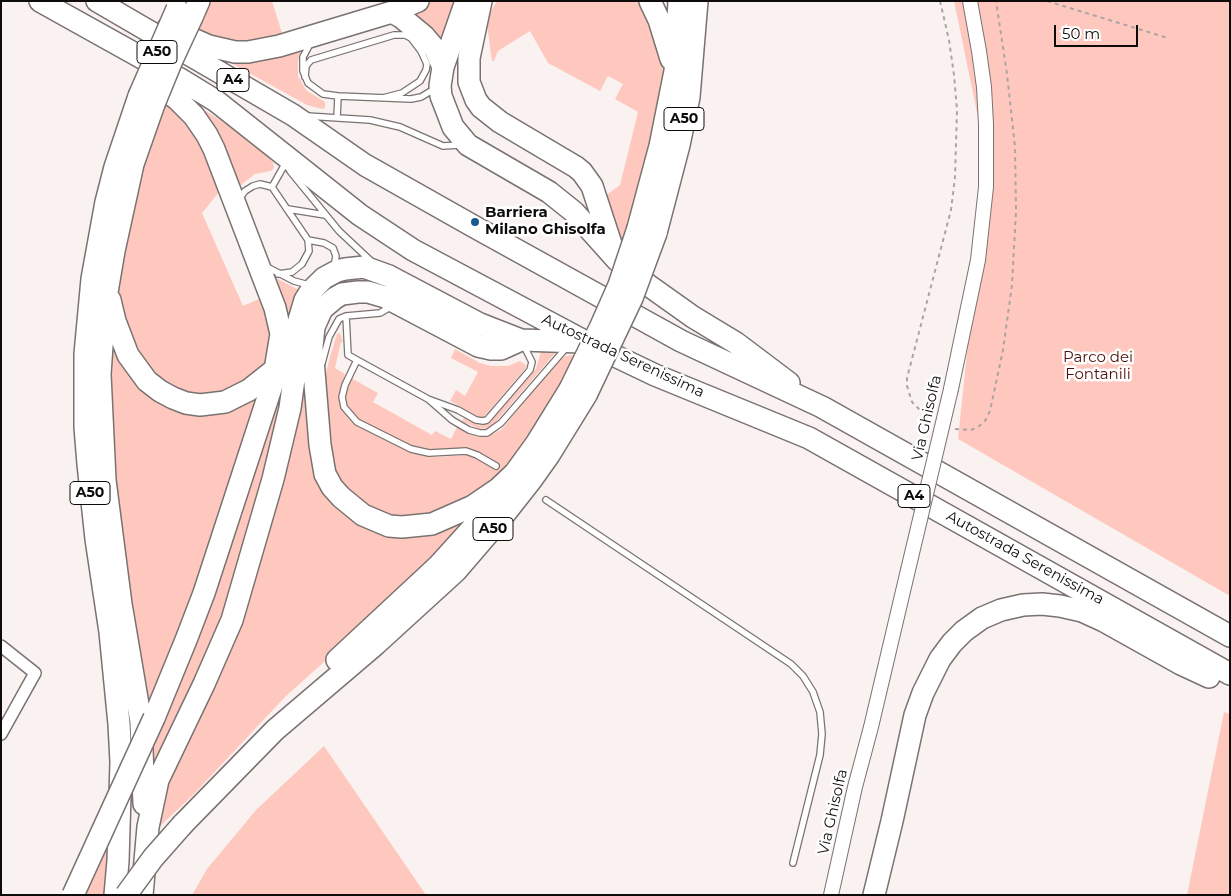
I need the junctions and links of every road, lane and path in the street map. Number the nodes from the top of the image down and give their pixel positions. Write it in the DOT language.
graph roads {
  1 [pos="40,1"];
  2 [pos="97,1"];
  3 [pos="111,1"];
  4 [pos="418,1"];
  5 [pos="650,1"];
  6 [pos="679,1"];
  7 [pos="697,1"];
  8 [pos="970,1"];
  9 [pos="1047,1"];
  10 [pos="479,5"];
  11 [pos="187,7"];
  12 [pos="392,12"];
  13 [pos="74,21"];
  14 [pos="322,33"];
  15 [pos="1168,38"];
  16 [pos="675,71"];
  17 [pos="442,76"];
  18 [pos="304,77"];
  19 [pos="338,96"];
  20 [pos="383,98"];
  21 [pos="147,100"];
  22 [pos="293,115"];
  23 [pos="337,118"];
  24 [pos="468,145"];
  25 [pos="280,155"];
  26 [pos="272,187"];
  27 [pos="235,205"];
  28 [pos="288,209"];
  29 [pos="326,215"];
  30 [pos="647,231"];
  31 [pos="308,240"];
  32 [pos="617,260"];
  33 [pos="257,262"];
  34 [pos="278,274"];
  35 [pos="389,276"];
  36 [pos="323,280"];
  37 [pos="108,284"];
  38 [pos="398,304"];
  39 [pos="346,316"];
  40 [pos="521,340"];
  41 [pos="579,342"];
  42 [pos="357,360"];
  43 [pos="273,371"];
  44 [pos="315,389"];
  45 [pos="578,392"];
  46 [pos="428,399"];
  47 [pos="822,407"];
  48 [pos="496,466"];
  49 [pos="518,470"];
  50 [pos="546,500"];
  51 [pos="1230,636"];
  52 [pos="1,646"];
  53 [pos="1230,674"];
  54 [pos="1230,686"];
  55 [pos="275,730"];
  56 [pos="1,734"];
  57 [pos="145,857"];
  58 [pos="793,862"];
  59 [pos="73,895"];
  60 [pos="115,895"];
  61 [pos="126,895"];
  62 [pos="142,895"];
  63 [pos="831,895"];
  64 [pos="874,895"];
  1 -- 13 [label="highway, Autostrada Serenissima / A4"];
  2 -- 22 [label="highway, A4"];
  3 -- 14 [label="highway"];
  4 -- 12 [label="highway"];
  5 -- 16 [label="highway"];
  6 -- 16 [label="highway"];
  7 -- 30 [label="highway, A50"];
  8 -- 63 [label="street, Via Ghisolfa, bridge"];
  9 -- 15 [label="path"];
  10 -- 17 [label="highway"];
  10 -- 32 [label="highway"];
  11 -- 21 [label="highway, A50, bridge"];
  12 -- 14 [label="highway"];
  12 -- 17 [label="highway"];
  13 -- 25 [label="highway, Autostrada Serenissima / A4"];
  13 -- 27 [label="highway"];
  14 -- 18 [label="lane"];
  16 -- 30 [label="highway"];
  17 -- 20 [label="lane"];
  17 -- 24 [label="highway"];
  18 -- 19 [label="lane"];
  18 -- 20 [label="lane"];
  19 -- 20 [label="lane"];
  19 -- 23 [label="lane"];
  21 -- 37 [label="highway"];
  21 -- 60 [label="highway, A50"];
  22 -- 23 [label="lane"];
  22 -- 47 [label="highway, A4"];
  23 -- 24 [label="lane"];
  24 -- 32 [label="highway"];
  25 -- 26 [label="lane"];
  25 -- 29 [label="lane"];
  25 -- 41 [label="highway, Autostrada Serenissima / A4"];
  26 -- 27 [label="lane"];
  26 -- 28 [label="lane"];
  27 -- 33 [label="highway"];
  28 -- 29 [label="lane"];
  28 -- 31 [label="lane"];
  29 -- 35 [label="lane"];
  30 -- 45 [label="highway, A50, bridge"];
  31 -- 34 [label="lane"];
  31 -- 36 [label="lane"];
  32 -- 47 [label="highway"];
  33 -- 34 [label="lane"];
  33 -- 43 [label="highway"];
  34 -- 36 [label="lane"];
  35 -- 36 [label="highway"];
  35 -- 40 [label="highway"];
  36 -- 57 [label="highway"];
  37 -- 43 [label="highway"];
  37 -- 57 [label="highway"];
  38 -- 39 [label="lane"];
  38 -- 40 [label="highway"];
  38 -- 44 [label="highway"];
  39 -- 42 [label="lane"];
  39 -- 44 [label="lane"];
  40 -- 41 [label="highway"];
  40 -- 46 [label="lane"];
  41 -- 46 [label="lane"];
  41 -- 53 [label="highway, Autostrada Serenissima / A4"];
  42 -- 46 [label="lane"];
  42 -- 48 [label="lane"];
  43 -- 59 [label="highway, bridge"];
  44 -- 49 [label="highway"];
  45 -- 49 [label="highway"];
  45 -- 55 [label="highway, A50"];
  47 -- 51 [label="highway, A4"];
  49 -- 55 [label="highway"];
  50 -- 58 [label="lane"];
  52 -- 56 [label="street"];
  54 -- 64 [label="highway"];
  55 -- 61 [label="highway, A50, bridge"];
  57 -- 62 [label="highway"];
}
